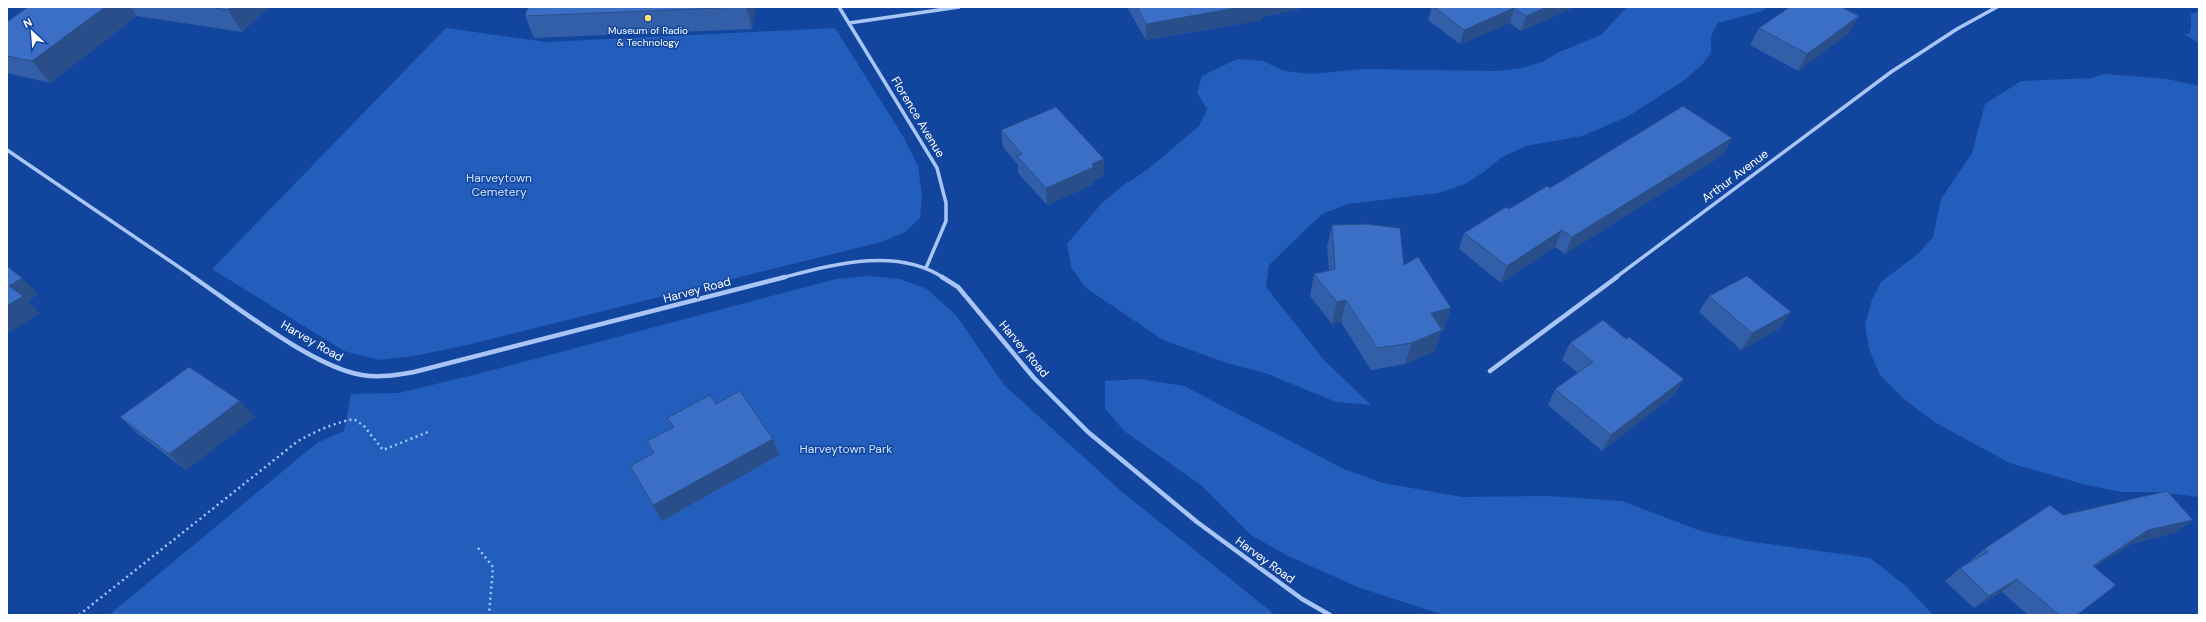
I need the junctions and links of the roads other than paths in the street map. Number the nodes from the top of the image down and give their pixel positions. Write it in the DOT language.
graph roads {
  1 [pos="839,7"];
  2 [pos="959,7"];
  3 [pos="1997,7"];
  4 [pos="849,23"];
  5 [pos="7,150"];
  6 [pos="926,268"];
  7 [pos="1490,371"];
  8 [pos="1330,615"];
  1 -- 4 [label="street, Florence Avenue"];
  2 -- 4 [label="street"];
  3 -- 7 [label="street, Arthur Avenue"];
  4 -- 6 [label="street, Florence Avenue"];
  5 -- 6 [label="street, Harvey Road"];
  6 -- 8 [label="street, Harvey Road"];
}
